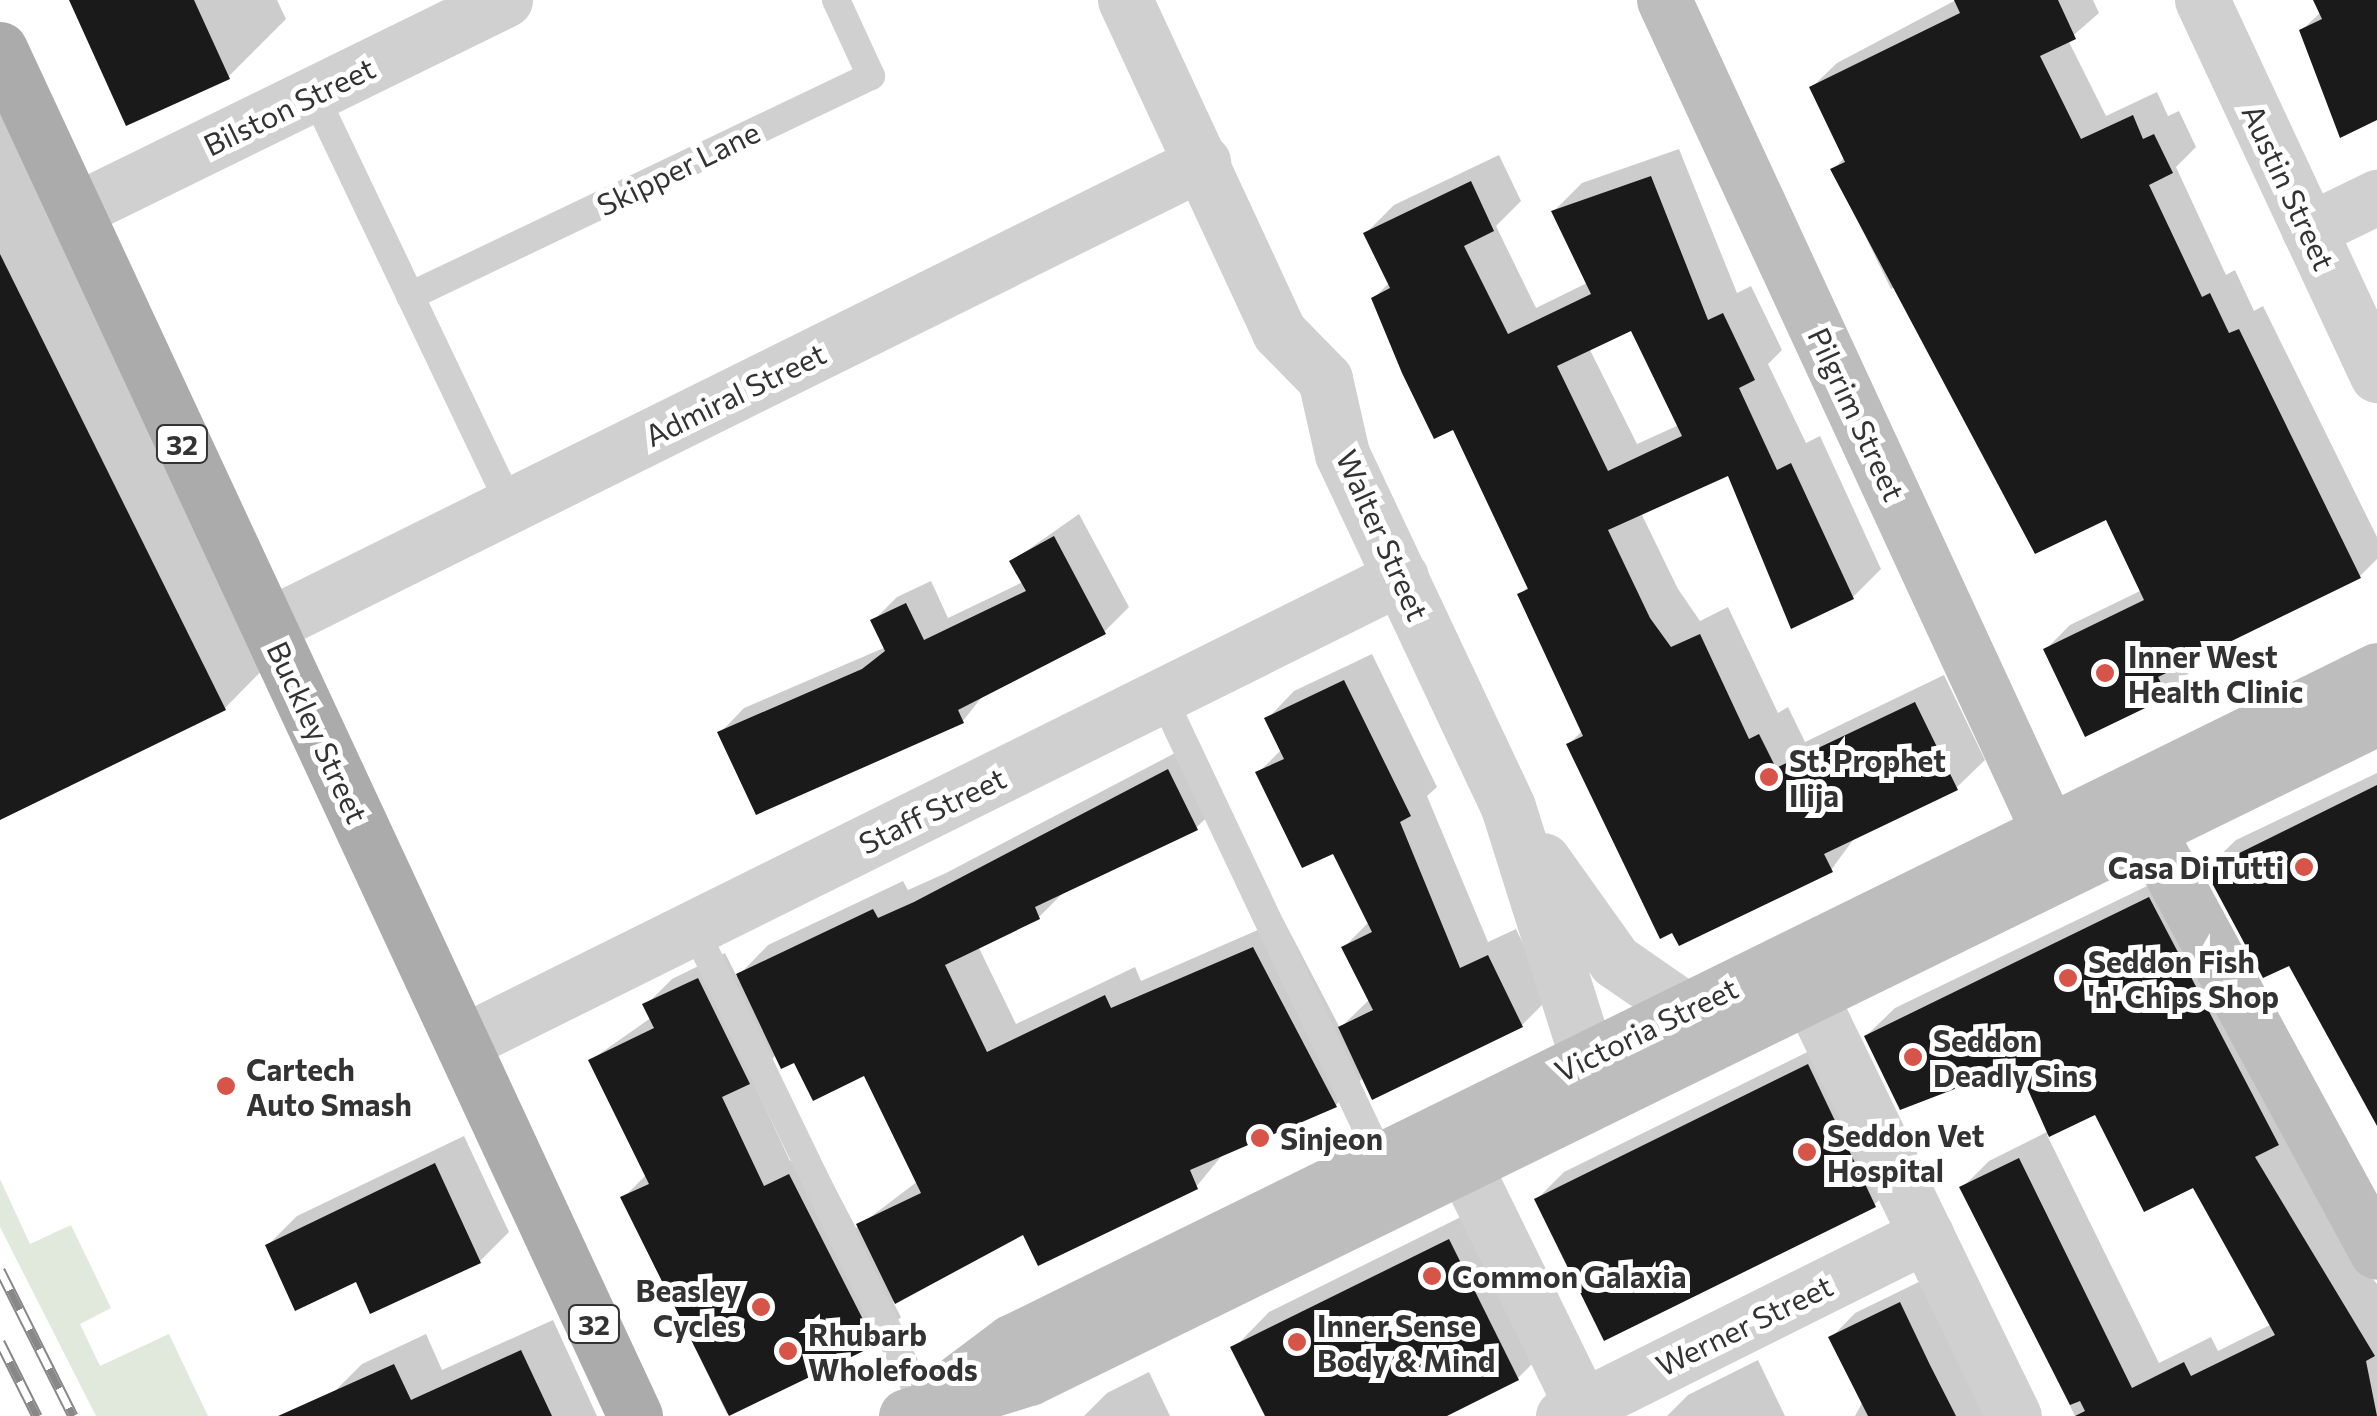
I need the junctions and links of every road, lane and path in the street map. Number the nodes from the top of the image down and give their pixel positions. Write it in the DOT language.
graph roads {
  1 [pos="505,0"];
  2 [pos="836,0"];
  3 [pos="1126,0"];
  4 [pos="1664,0"];
  5 [pos="2202,0"];
  6 [pos="0,48"];
  7 [pos="314,94"];
  8 [pos="1202,162"];
  9 [pos="2377,198"];
  10 [pos="74,212"];
  11 [pos="2310,230"];
  12 [pos="410,296"];
  13 [pos="2377,375"];
  14 [pos="510,505"];
  15 [pos="1401,577"];
  16 [pos="267,626"];
  17 [pos="2377,670"];
  18 [pos="1162,696"];
  19 [pos="2377,718"];
  20 [pos="1508,807"];
  21 [pos="2148,829"];
  22 [pos="2048,830"];
  23 [pos="694,928"];
  24 [pos="1809,994"];
  25 [pos="1686,1010"];
  26 [pos="463,1042"];
  27 [pos="1594,1077"];
  28 [pos="1381,1159"];
  29 [pos="1463,1163"];
  30 [pos="1926,1235"];
  31 [pos="2377,1252"];
  32 [pos="916,1411"];
  33 [pos="1577,1412"];
  34 [pos="635,1416"];
  35 [pos="2014,1416"];
  1 -- 7 [label="street, Bilston Street"];
  2 -- 12 [label="lane, Skipper Lane"];
  3 -- 8 [label="street, Walter Street"];
  4 -- 22 [label="street, Pilgrim Street"];
  5 -- 11 [label="street, Austin Street"];
  6 -- 10 [label="main road, Buckley Street / 32"];
  7 -- 10 [label="street, Bilston Street"];
  7 -- 12 [label="lane"];
  8 -- 14 [label="street, Admiral Street"];
  8 -- 15 [label="street, Walter Street"];
  9 -- 11 [label="street"];
  10 -- 16 [label="main road, Buckley Street / 32"];
  11 -- 13 [label="street, Austin Street"];
  12 -- 14 [label="lane"];
  14 -- 16 [label="street, Admiral Street"];
  15 -- 18 [label="street, Staff Street"];
  15 -- 20 [label="street, Walter Street"];
  16 -- 26 [label="main road, Buckley Street / 32"];
  17 -- 22 [label="street, Victoria Street"];
  18 -- 23 [label="street, Staff Street"];
  18 -- 28 [label="lane"];
  19 -- 21 [label="street, Victoria Street"];
  20 -- 25 [label="street, Walter Street"];
  20 -- 27 [label="street, Walter Street"];
  21 -- 24 [label="street, Victoria Street"];
  21 -- 31 [label="street"];
  22 -- 25 [label="street, Victoria Street"];
  23 -- 26 [label="street, Staff Street"];
  23 -- 32 [label="lane"];
  24 -- 27 [label="street, Victoria Street"];
  24 -- 30 [label="street"];
  25 -- 27 [label="street, Victoria Street"];
  26 -- 34 [label="main road, Buckley Street / 32"];
  27 -- 28 [label="street, Victoria Street"];
  27 -- 29 [label="street, Victoria Street"];
  28 -- 32 [label="street, Victoria Street"];
  29 -- 32 [label="street, Victoria Street"];
  29 -- 33 [label="street"];
  30 -- 33 [label="street, Werner Street"];
  30 -- 35 [label="street"];
}
